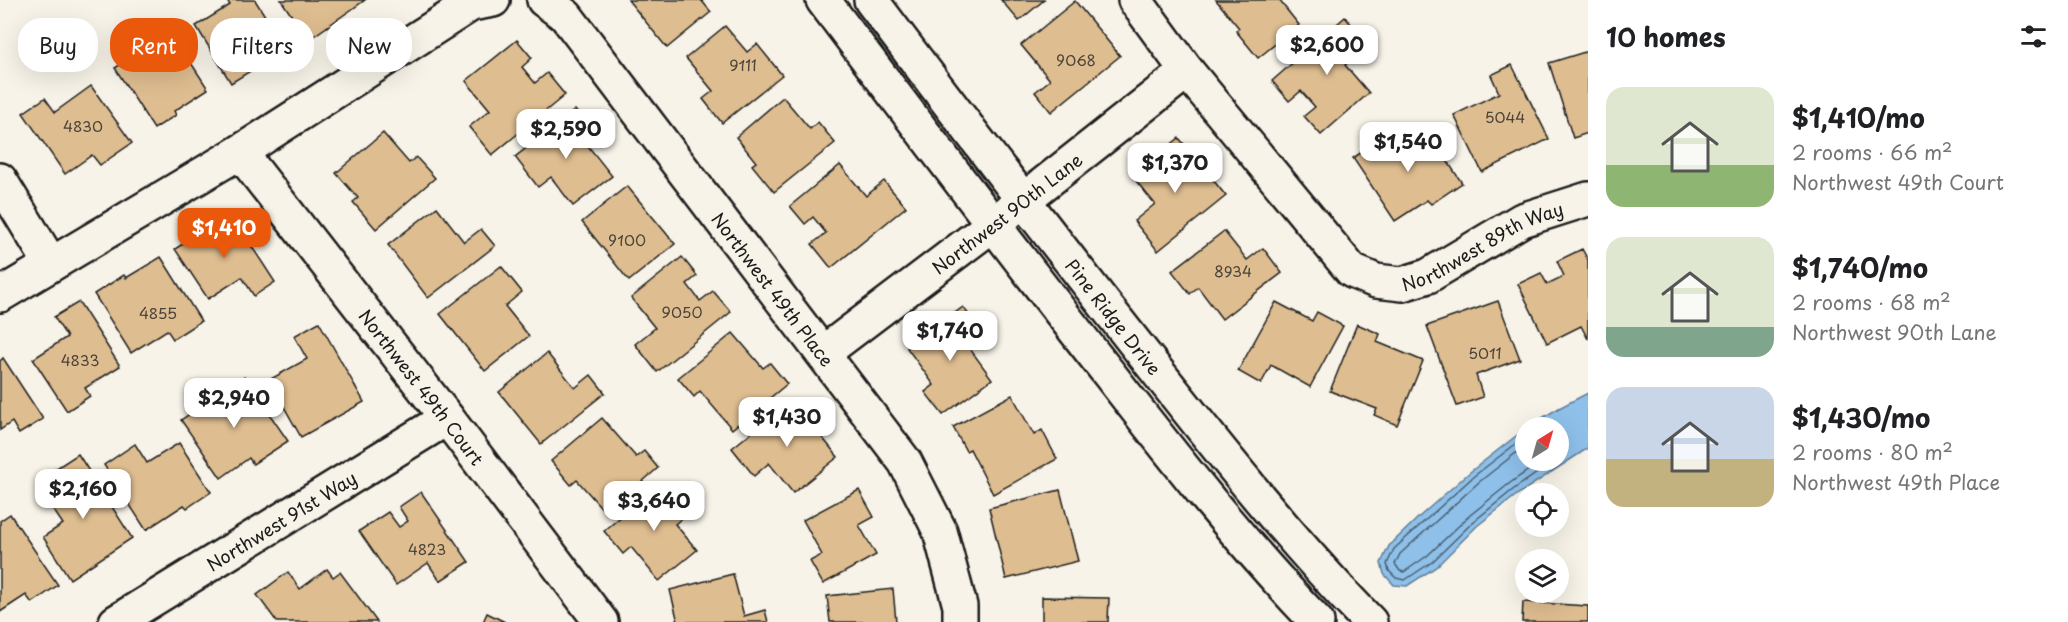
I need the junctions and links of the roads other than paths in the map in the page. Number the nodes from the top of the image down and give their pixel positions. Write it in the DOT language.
graph roads {
  1 [pos="493,0"];
  2 [pos="544,0"];
  3 [pos="823,0"];
  4 [pos="871,0"];
  5 [pos="1135,0"];
  6 [pos="1187,71"];
  7 [pos="240,152"];
  8 [pos="0,180"];
  9 [pos="1588,199"];
  10 [pos="1022,200"];
  11 [pos="992,225"];
  12 [pos="51,264"];
  13 [pos="0,295"];
  14 [pos="824,353"];
  15 [pos="447,418"];
  16 [pos="960,614"];
  17 [pos="116,622"];
  18 [pos="601,622"];
  19 [pos="1317,622"];
  20 [pos="1370,622"];
  1 -- 7 [label="street"];
  2 -- 14 [label="street, Northwest 49th Place"];
  3 -- 11 [label="street"];
  4 -- 10 [label="street, Pine Ridge Drive"];
  5 -- 6 [label="street"];
  6 -- 9 [label="street, Northwest 89th Way"];
  6 -- 10 [label="street, Northwest 90th Lane"];
  7 -- 12 [label="street"];
  7 -- 15 [label="street, Northwest 49th Court"];
  8 -- 12 [label="street"];
  10 -- 11 [label="street, Northwest 90th Lane"];
  10 -- 20 [label="street, Pine Ridge Drive"];
  11 -- 14 [label="street, Northwest 90th Lane"];
  11 -- 19 [label="street"];
  12 -- 13 [label="street"];
  14 -- 16 [label="street, Northwest 49th Place"];
  15 -- 17 [label="street, Northwest 91st Way"];
  15 -- 18 [label="street, Northwest 49th Court"];
}
